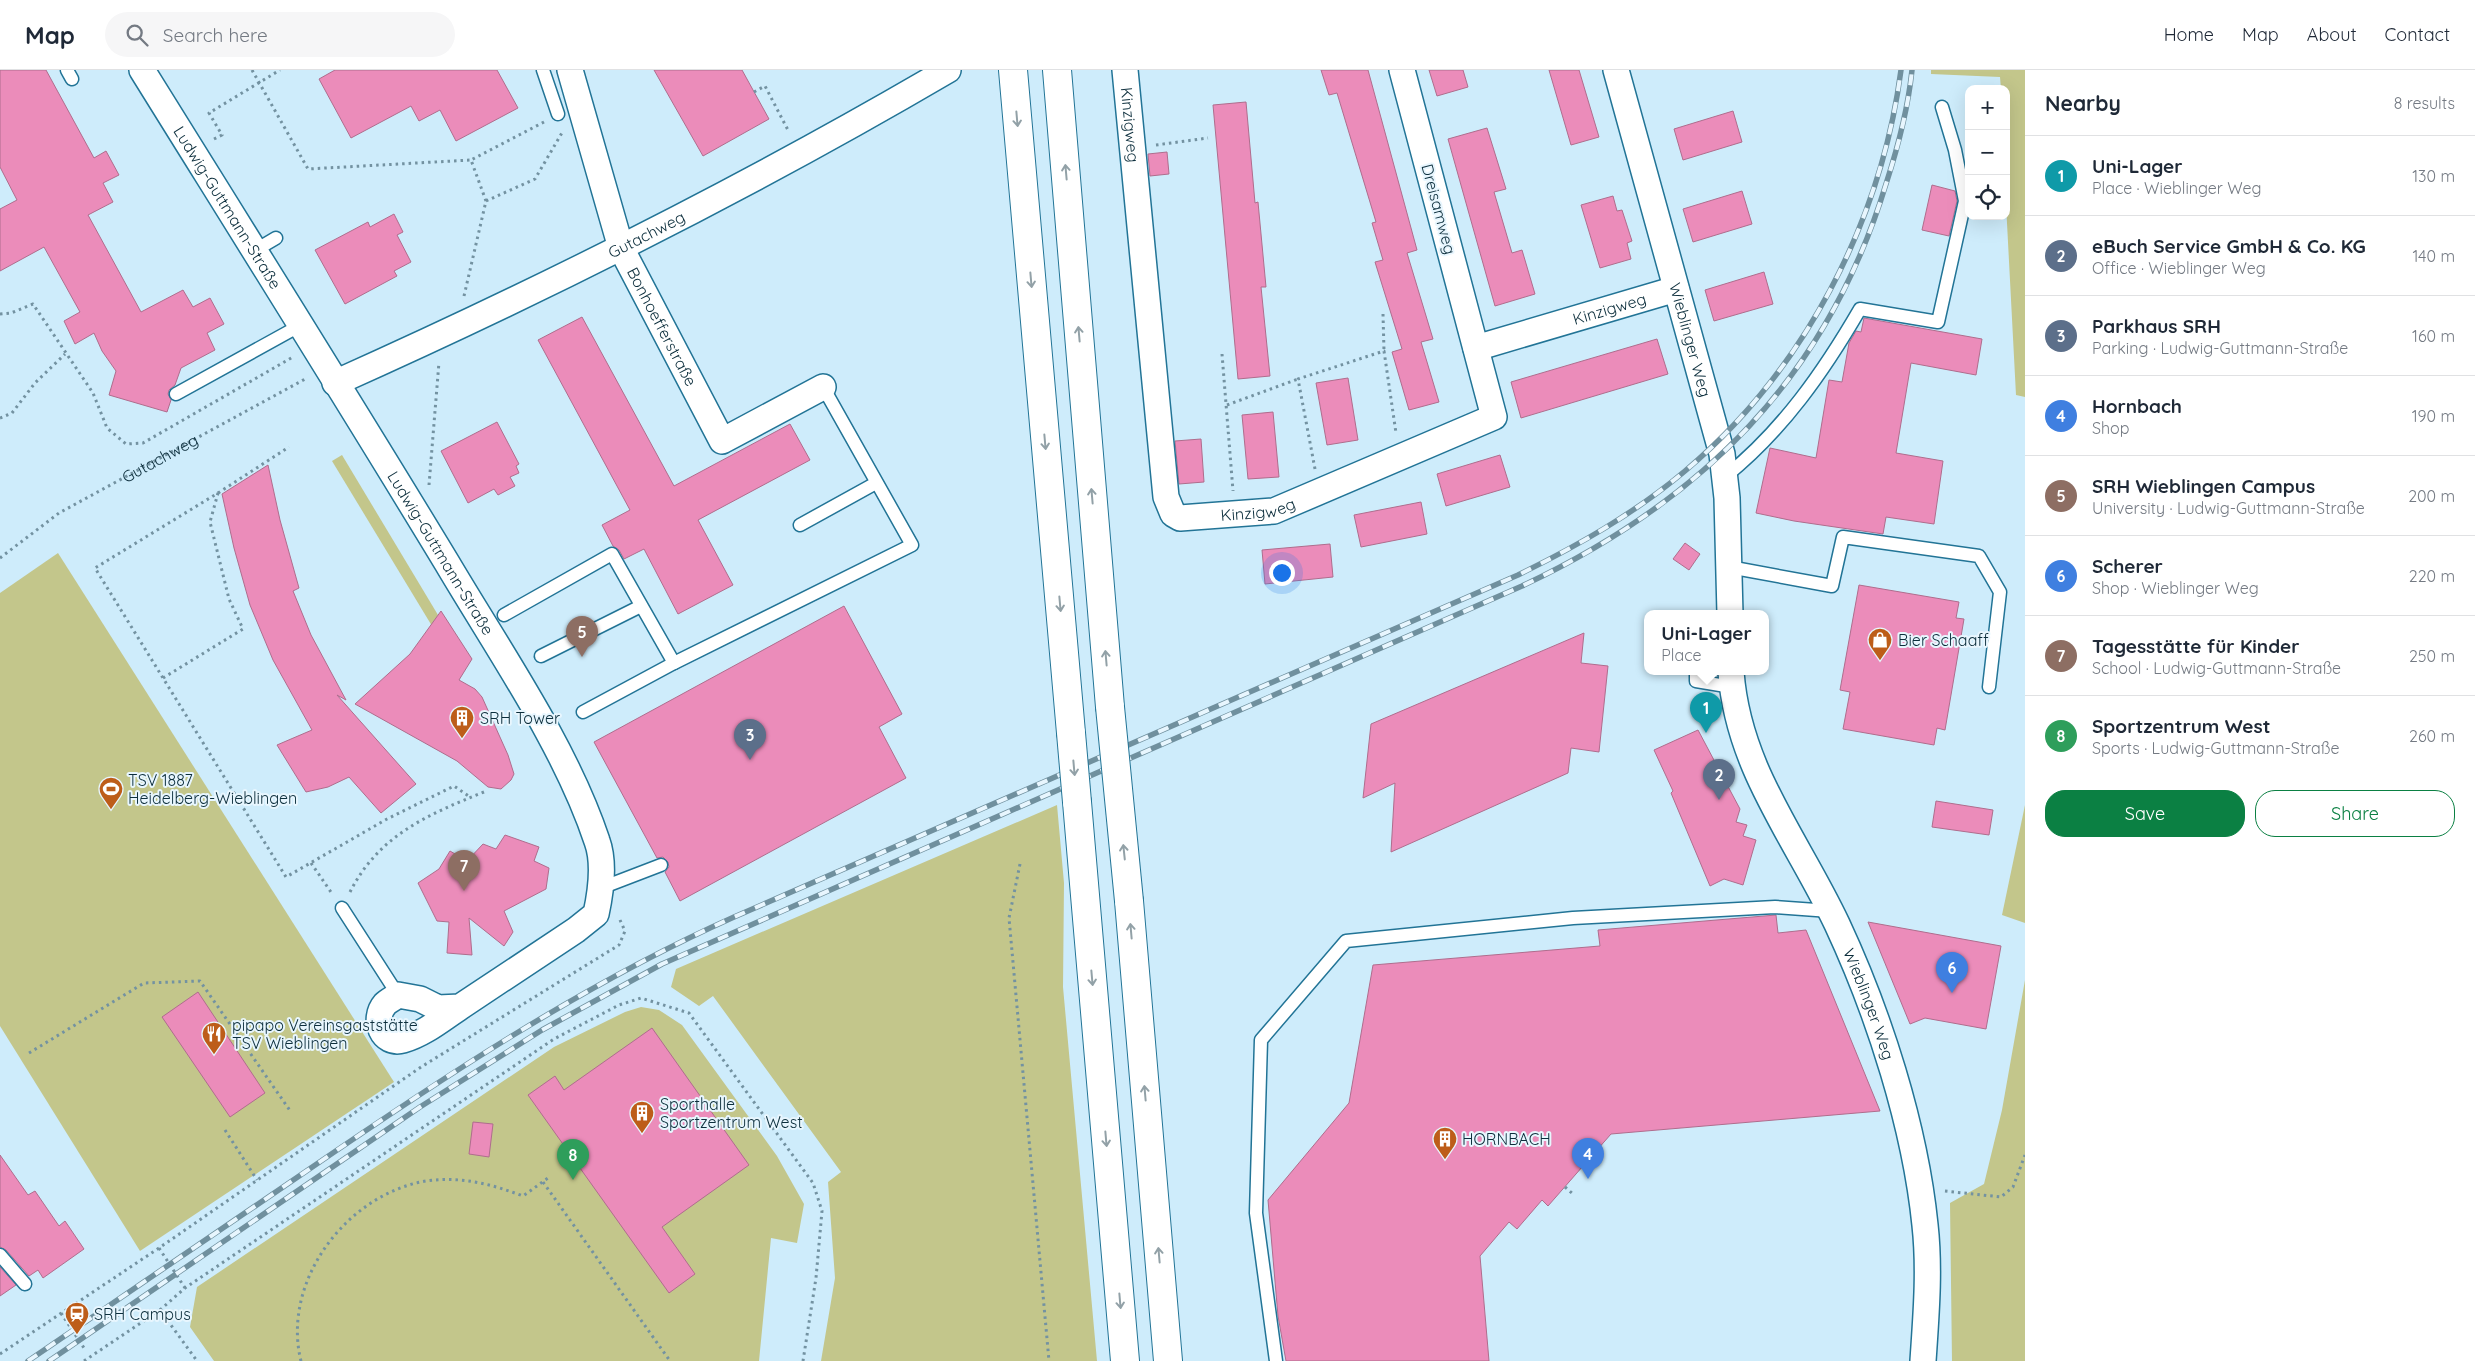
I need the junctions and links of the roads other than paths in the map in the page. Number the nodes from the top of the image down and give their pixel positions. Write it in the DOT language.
graph roads {
  1 [pos="142,70"];
  2 [pos="543,70"];
  3 [pos="570,70"];
  4 [pos="948,70"];
  5 [pos="1013,70"];
  6 [pos="1057,70"];
  7 [pos="1125,70"];
  8 [pos="1402,70"];
  9 [pos="1616,70"];
  10 [pos="1942,108"];
  11 [pos="558,114"];
  12 [pos="276,238"];
  13 [pos="621,248"];
  14 [pos="254,251"];
  15 [pos="1676,288"];
  16 [pos="307,335"];
  17 [pos="1476,348"];
  18 [pos="331,376"];
  19 [pos="823,387"];
  20 [pos="176,394"];
  21 [pos="1726,476"];
  22 [pos="876,482"];
  23 [pos="800,525"];
  24 [pos="1729,567"];
  25 [pos="641,606"];
  26 [pos="1726,610"];
  27 [pos="504,615"];
  28 [pos="541,656"];
  29 [pos="674,663"];
  30 [pos="1696,675"];
  31 [pos="1731,679"];
  32 [pos="1989,687"];
  33 [pos="584,712"];
  34 [pos="661,865"];
  35 [pos="601,888"];
  36 [pos="342,908"];
  37 [pos="1830,911"];
  38 [pos="398,995"];
  39 [pos="460,1008"];
  40 [pos="0,1255"];
  41 [pos="25,1284"];
  42 [pos="1165,1321"];
  43 [pos="1126,1361"];
  44 [pos="1168,1361"];
  45 [pos="1180,1361"];
  46 [pos="1276,1361"];
  47 [pos="1924,1361"];
  1 -- 14 [label="street, Ludwig-Guttmann-Straße"];
  2 -- 11 [label="lane"];
  3 -- 13 [label="street, Bonhoefferstraße"];
  4 -- 13 [label="street, Gutachweg"];
  5 -- 43 [label="highway, one-way, bridge"];
  42 -- 6 [label="highway, one-way, bridge"];
  7 -- 17 [label="street, Kinzigweg"];
  8 -- 17 [label="street, Dreisamweg"];
  9 -- 15 [label="street, Wieblinger Weg"];
  10 -- 21 [label="lane"];
  12 -- 14 [label="lane"];
  13 -- 18 [label="street, Gutachweg"];
  13 -- 19 [label="street, Bonhoefferstraße"];
  14 -- 16 [label="street, Ludwig-Guttmann-Straße"];
  15 -- 17 [label="street, Kinzigweg"];
  15 -- 21 [label="street, Wieblinger Weg"];
  16 -- 18 [label="street, Ludwig-Guttmann-Straße"];
  16 -- 20 [label="lane"];
  18 -- 35 [label="street, Ludwig-Guttmann-Straße"];
  19 -- 22 [label="lane"];
  21 -- 24 [label="street, Wieblinger Weg"];
  22 -- 23 [label="lane"];
  22 -- 29 [label="lane"];
  24 -- 26 [label="street, Wieblinger Weg"];
  24 -- 32 [label="lane"];
  25 -- 27 [label="lane"];
  25 -- 28 [label="lane"];
  25 -- 29 [label="lane"];
  29 -- 33 [label="lane"];
  30 -- 31 [label="lane"];
  31 -- 37 [label="street, Wieblinger Weg"];
  34 -- 35 [label="lane"];
  35 -- 39 [label="street, Ludwig-Guttmann-Straße"];
  36 -- 38 [label="lane"];
  37 -- 46 [label="lane"];
  37 -- 47 [label="street, Wieblinger Weg"];
  38 -- 39 [label="street"];
  38 -- 39 [label="street, Ludwig-Guttmann-Straße"];
  40 -- 41 [label="lane"];
  42 -- 44 [label="highway"];
  42 -- 45 [label="highway"];
}
